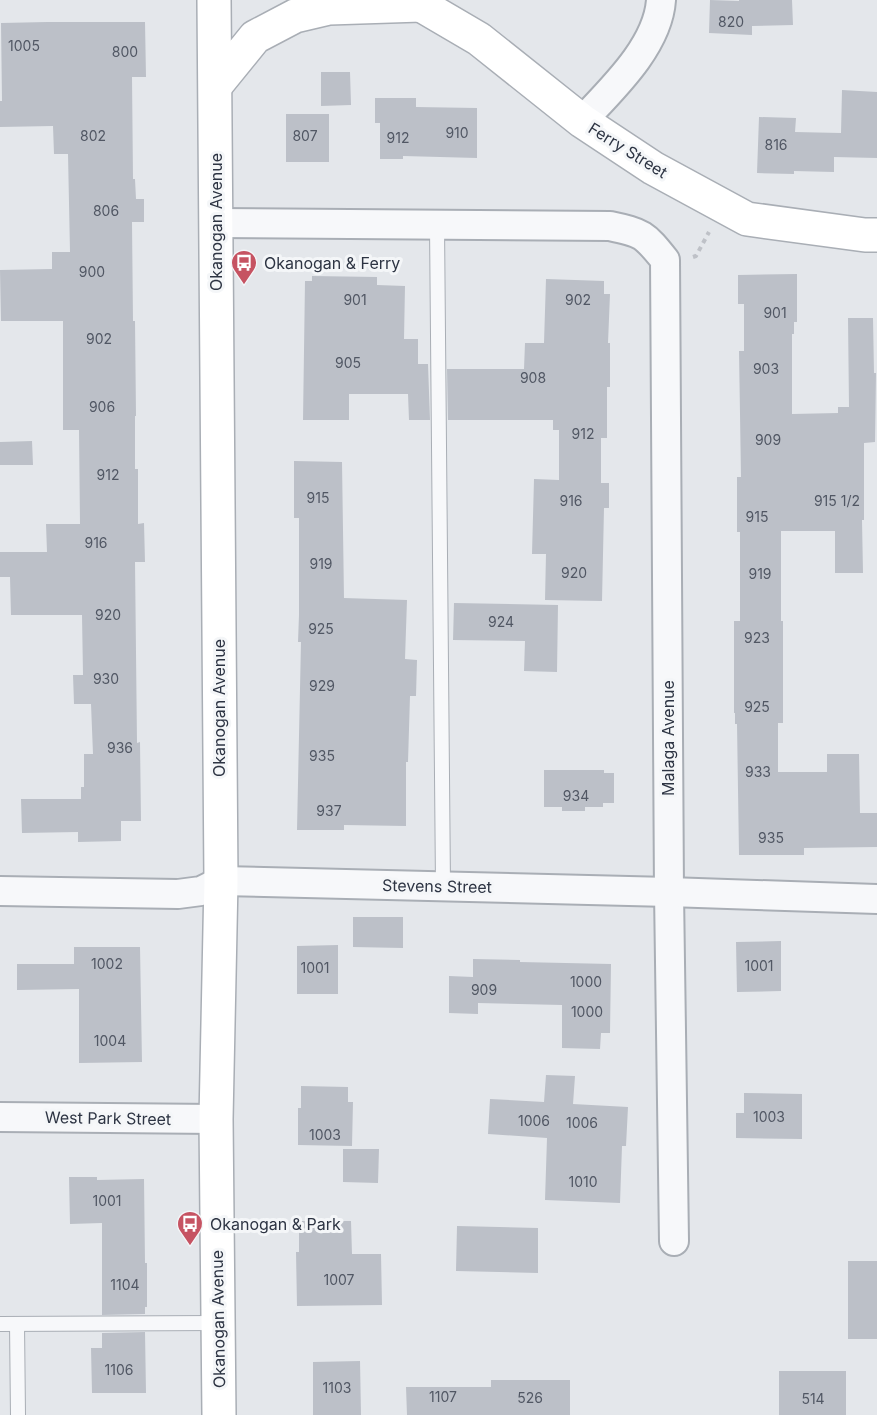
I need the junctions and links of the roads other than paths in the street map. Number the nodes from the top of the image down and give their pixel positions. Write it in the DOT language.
graph roads {
  1 [pos="214,0"];
  2 [pos="661,0"];
  3 [pos="414,3"];
  4 [pos="216,86"];
  5 [pos="582,121"];
  6 [pos="216,223"];
  7 [pos="437,225"];
  8 [pos="877,235"];
  9 [pos="221,881"];
  10 [pos="443,886"];
  11 [pos="0,891"];
  12 [pos="669,892"];
  13 [pos="877,899"];
  14 [pos="0,1118"];
  15 [pos="216,1119"];
  16 [pos="674,1241"];
  17 [pos="218,1323"];
  18 [pos="0,1324"];
  19 [pos="17,1324"];
  20 [pos="18,1415"];
  21 [pos="219,1415"];
  1 -- 4 [label="street, Okanogan Avenue"];
  2 -- 5 [label="street"];
  3 -- 4 [label="street"];
  3 -- 5 [label="street, Ferry Street"];
  4 -- 6 [label="street, Okanogan Avenue"];
  5 -- 8 [label="street, Ferry Street"];
  6 -- 7 [label="street"];
  6 -- 9 [label="street, Okanogan Avenue"];
  7 -- 10 [label="lane"];
  7 -- 12 [label="street, Malaga Avenue"];
  9 -- 10 [label="street, Stevens Street"];
  9 -- 11 [label="street, Stevens Street"];
  9 -- 15 [label="street, Okanogan Avenue"];
  10 -- 12 [label="street, Stevens Street"];
  12 -- 13 [label="street, Stevens Street"];
  12 -- 16 [label="street, Malaga Avenue"];
  14 -- 15 [label="street, West Park Street"];
  15 -- 17 [label="street, Okanogan Avenue"];
  17 -- 19 [label="lane"];
  17 -- 21 [label="street, Okanogan Avenue"];
  18 -- 19 [label="lane"];
  19 -- 20 [label="lane"];
}
